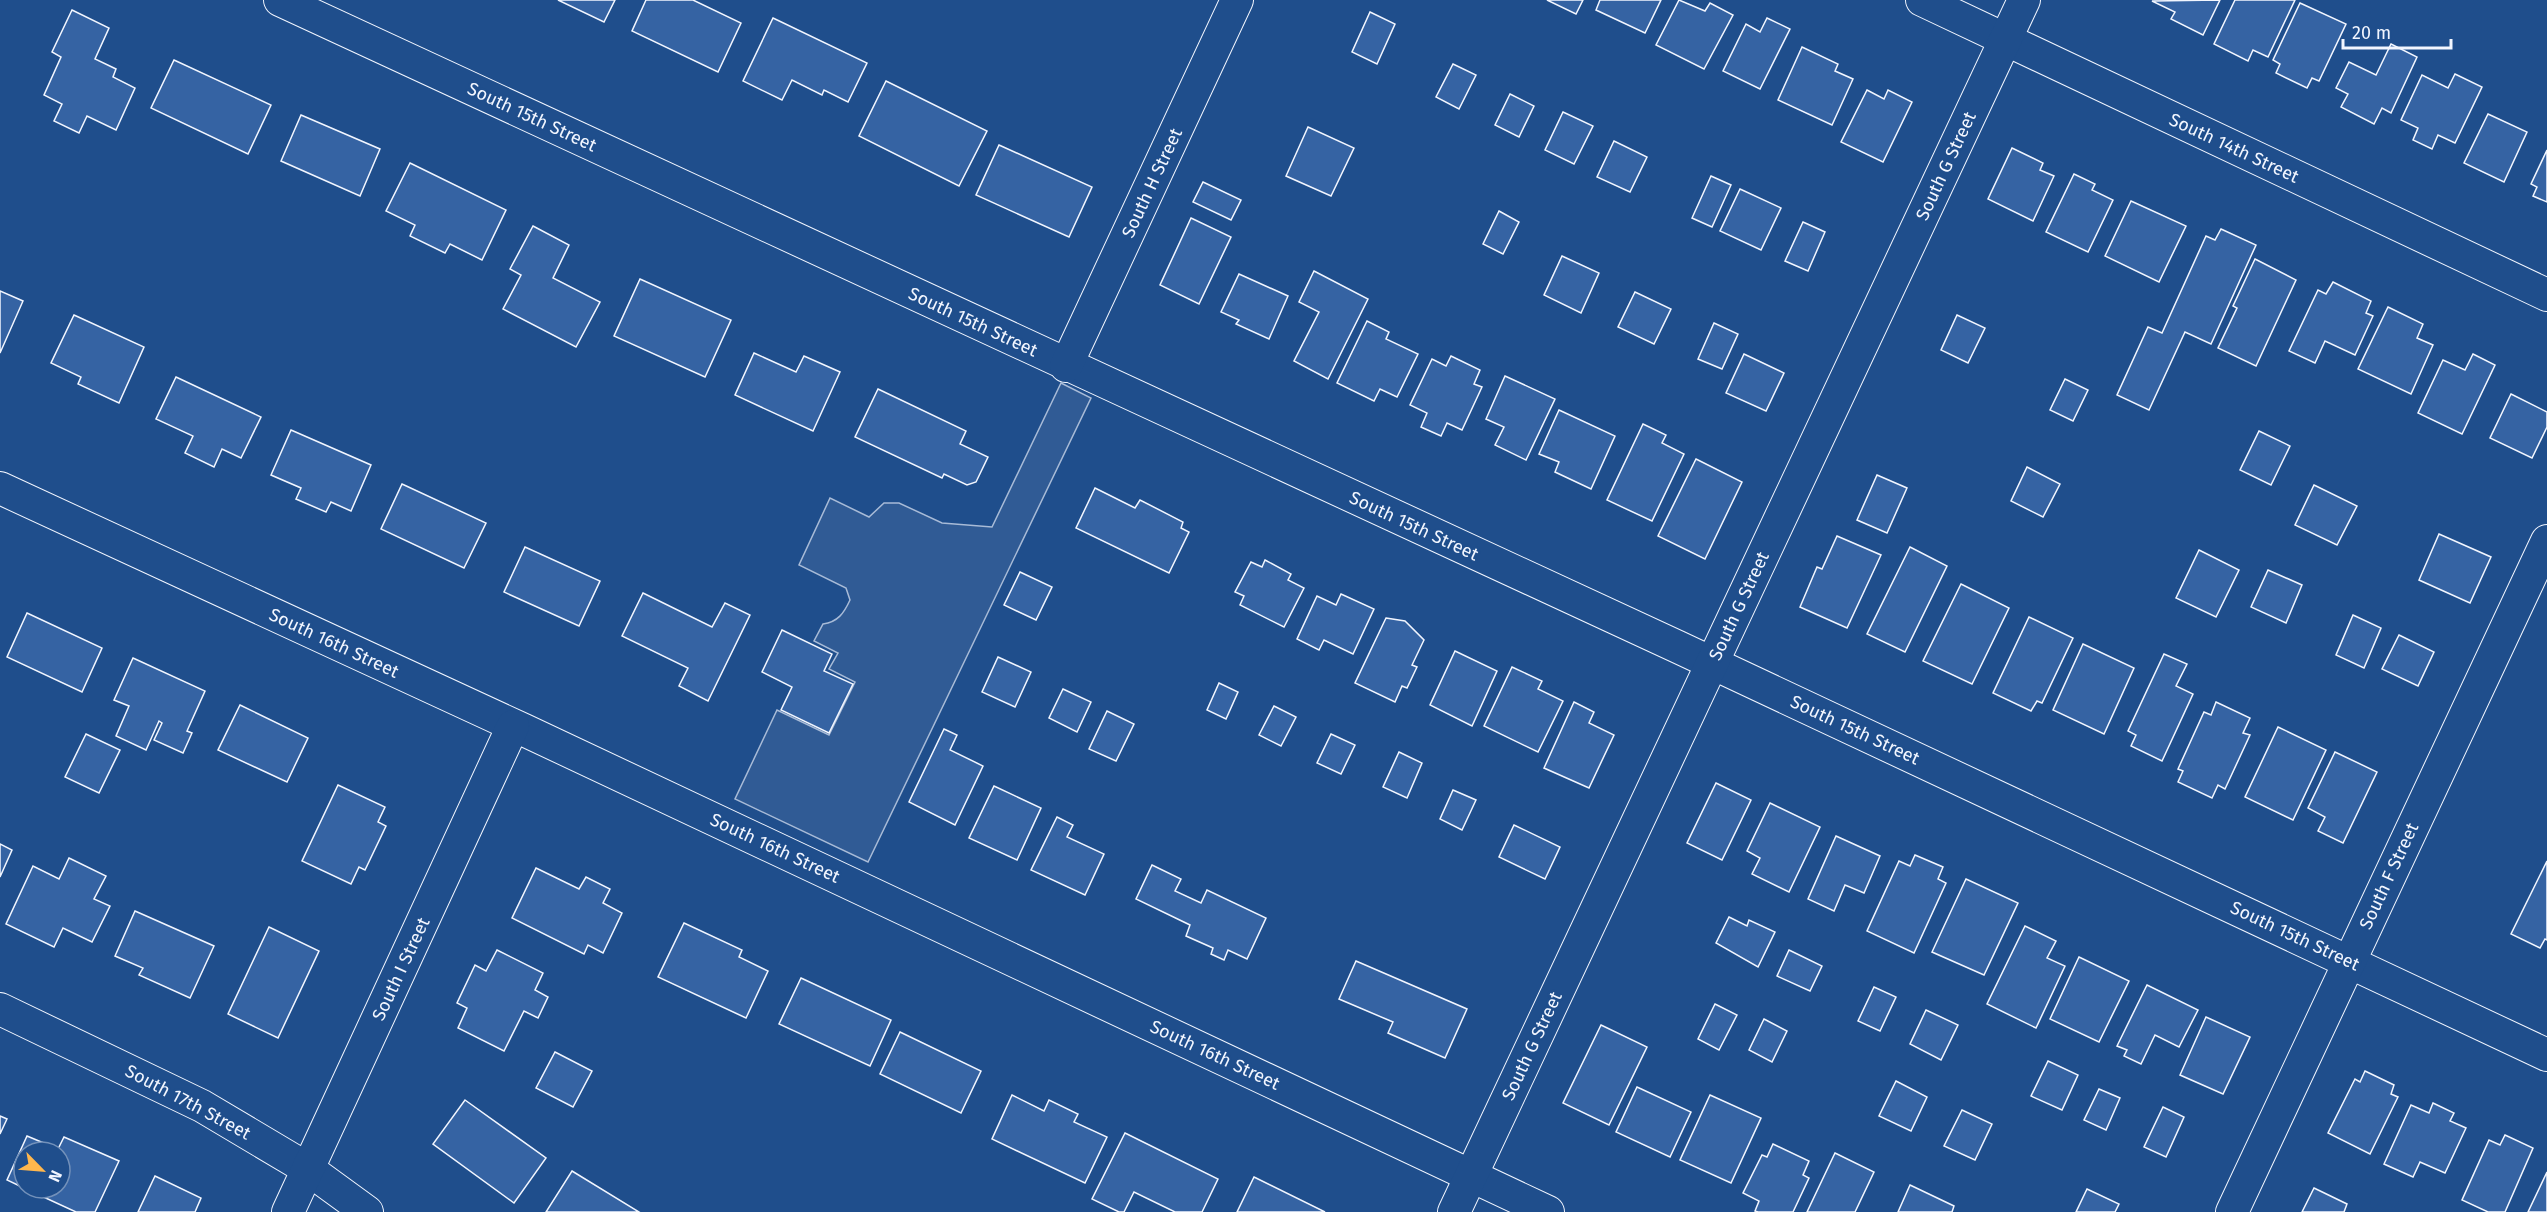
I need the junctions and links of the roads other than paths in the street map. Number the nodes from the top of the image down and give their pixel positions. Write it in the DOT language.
graph roads {
  1 [pos="280,0"];
  2 [pos="1238,0"];
  3 [pos="1922,0"];
  4 [pos="2024,0"];
  5 [pos="2005,40"];
  6 [pos="2547,295"];
  7 [pos="1066,366"];
  8 [pos="0,488"];
  9 [pos="2547,542"];
  10 [pos="1712,663"];
  11 [pos="513,726"];
  12 [pos="2349,961"];
  13 [pos="0,1009"];
  14 [pos="2547,1055"];
  15 [pos="308,1169"];
  16 [pos="1471,1176"];
  17 [pos="288,1212"];
  18 [pos="367,1212"];
  19 [pos="1454,1212"];
  20 [pos="1548,1212"];
  21 [pos="2232,1212"];
  1 -- 7 [label="street, South 15th Street"];
  2 -- 7 [label="street, South H Street"];
  3 -- 5 [label="street, South 14th Street"];
  4 -- 5 [label="street, South G Street"];
  5 -- 6 [label="street, South 14th Street"];
  5 -- 10 [label="street, South G Street"];
  7 -- 10 [label="street, South 15th Street"];
  8 -- 11 [label="street, South 16th Street"];
  9 -- 12 [label="street, South F Street"];
  10 -- 12 [label="street, South 15th Street"];
  10 -- 16 [label="street, South G Street"];
  11 -- 15 [label="street, South I Street"];
  11 -- 16 [label="street, South 16th Street"];
  12 -- 14 [label="street, South 15th Street"];
  12 -- 21 [label="street, South F Street"];
  13 -- 15 [label="street, South 17th Street"];
  15 -- 17 [label="street, South I Street"];
  15 -- 18 [label="street, South 17th Street"];
  16 -- 19 [label="street, South G Street"];
  16 -- 20 [label="street, South 16th Street"];
}
